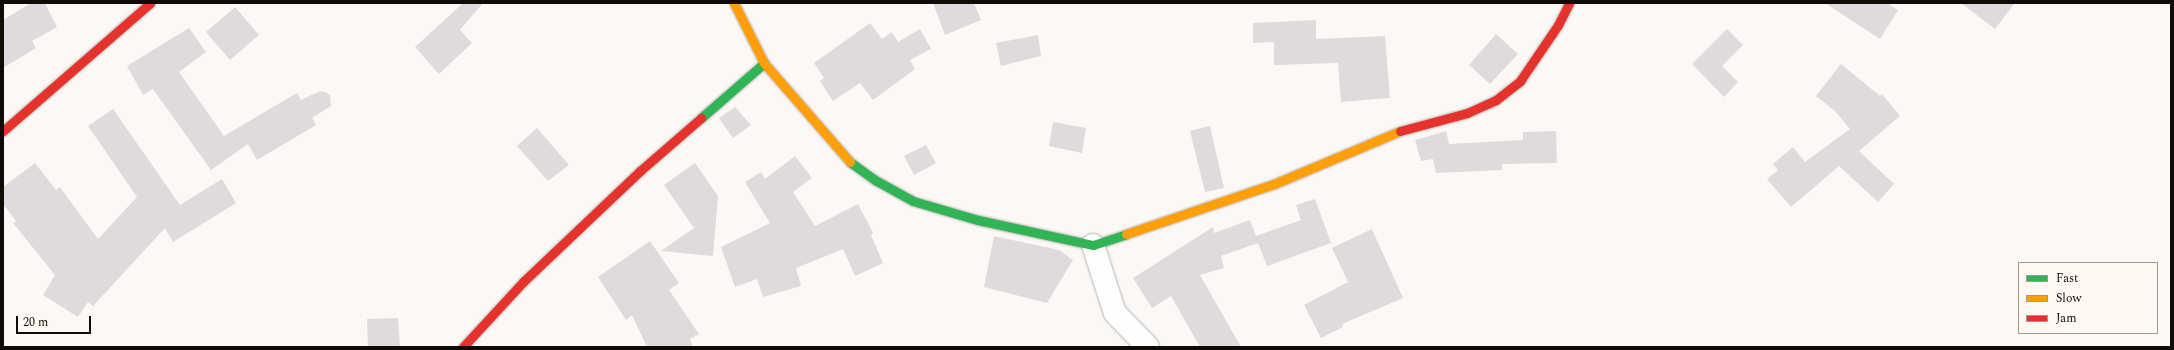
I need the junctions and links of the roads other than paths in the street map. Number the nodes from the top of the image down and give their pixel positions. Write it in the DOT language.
graph roads {
  1 [pos="150,3"];
  2 [pos="734,3"];
  3 [pos="1569,3"];
  4 [pos="764,63"];
  5 [pos="3,131"];
  6 [pos="1093,245"];
  7 [pos="463,347"];
  8 [pos="1148,347"];
  1 -- 5 [label="street"];
  2 -- 4 [label="street"];
  3 -- 6 [label="street"];
  4 -- 6 [label="street"];
  4 -- 7 [label="street"];
  6 -- 8 [label="street"];
}
